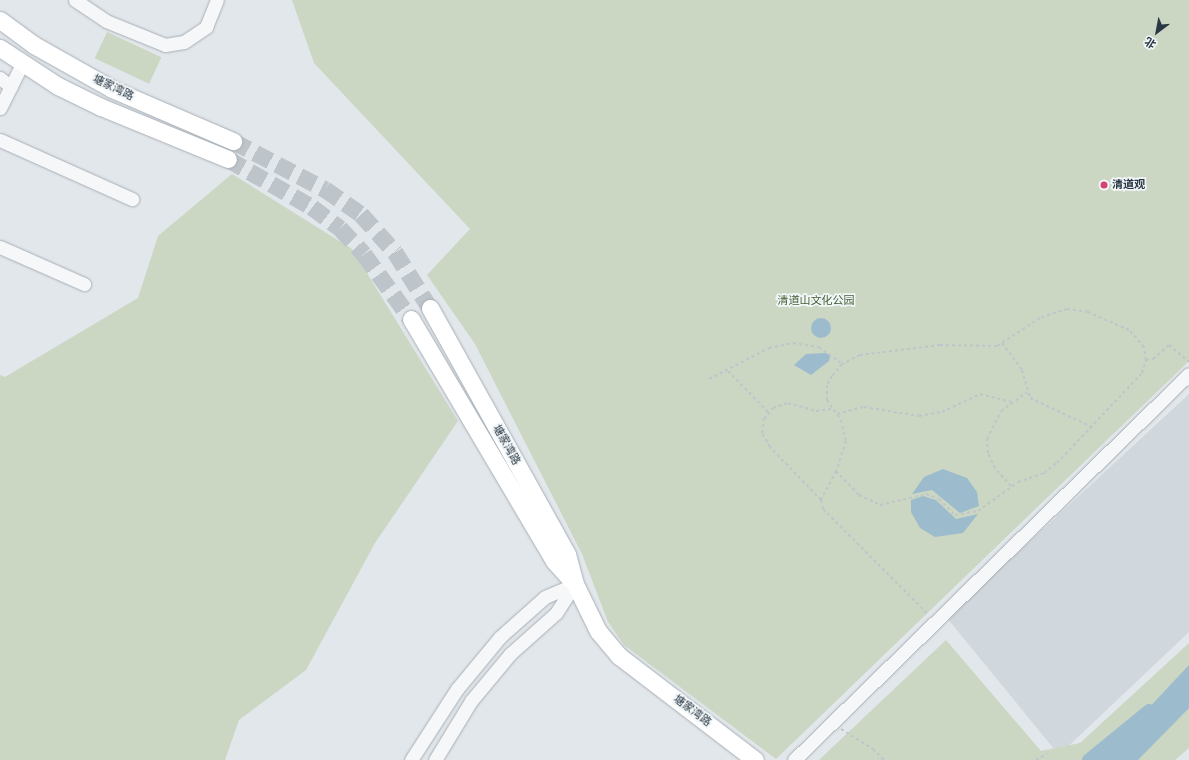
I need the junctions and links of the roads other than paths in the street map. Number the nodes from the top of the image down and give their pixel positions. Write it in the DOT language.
graph roads {
  1 [pos="75,0"];
  2 [pos="217,0"];
  3 [pos="0,20"];
  4 [pos="0,48"];
  5 [pos="22,64"];
  6 [pos="0,78"];
  7 [pos="11,86"];
  8 [pos="0,108"];
  9 [pos="0,140"];
  10 [pos="233,142"];
  11 [pos="228,159"];
  12 [pos="132,199"];
  13 [pos="0,247"];
  14 [pos="84,284"];
  15 [pos="430,308"];
  16 [pos="411,319"];
  17 [pos="1189,374"];
  18 [pos="575,584"];
  19 [pos="412,760"];
  20 [pos="435,760"];
  21 [pos="755,760"];
  22 [pos="794,760"];
  1 -- 2 [label="street"];
  3 -- 10 [label="main road, 塘家湾路"];
  4 -- 5 [label="main road, 塘家湾路"];
  5 -- 7 [label="street"];
  5 -- 11 [label="main road, 塘家湾路"];
  6 -- 7 [label="street"];
  7 -- 8 [label="street"];
  9 -- 12 [label="street"];
  13 -- 14 [label="street"];
  15 -- 18 [label="main road, 塘家湾路"];
  16 -- 18 [label="main road, 塘家湾路"];
  17 -- 22 [label="street"];
  18 -- 19 [label="street"];
  18 -- 20 [label="street"];
  18 -- 21 [label="main road, 塘家湾路"];
}
